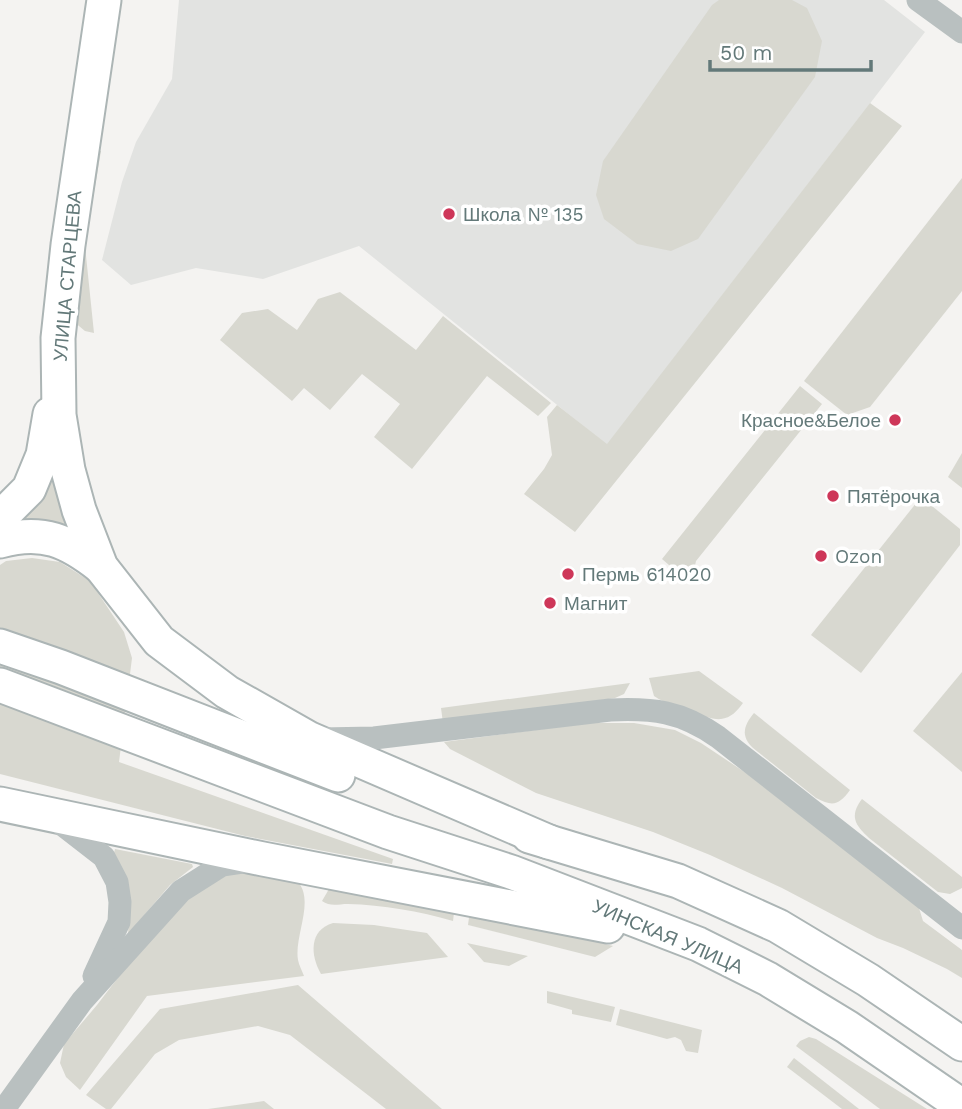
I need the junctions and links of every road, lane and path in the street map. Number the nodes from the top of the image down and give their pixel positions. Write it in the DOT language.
graph roads {
  1 [pos="104,0"];
  2 [pos="918,0"];
  3 [pos="962,32"];
  4 [pos="58,338"];
  5 [pos="0,518"];
  6 [pos="0,541"];
  7 [pos="101,567"];
  8 [pos="0,646"];
  9 [pos="0,685"];
  10 [pos="310,739"];
  11 [pos="0,804"];
  12 [pos="51,816"];
  13 [pos="549,842"];
  14 [pos="262,859"];
  15 [pos="962,928"];
  16 [pos="698,944"];
  17 [pos="82,1001"];
  18 [pos="962,1044"];
  19 [pos="962,1106"];
  20 [pos="4,1109"];
  1 -- 4 [label="main road, УЛИЦА СТАРЦЕВА"];
  2 -- 3 [label="street"];
  4 -- 5 [label="main road"];
  4 -- 7 [label="main road, УЛИЦА СТАРЦЕВА"];
  6 -- 7 [label="main road"];
  7 -- 10 [label="main road, УЛИЦА СТАРЦЕВА"];
  8 -- 13 [label="main road"];
  9 -- 16 [label="main road, УИНСКАЯ УЛИЦА"];
  10 -- 13 [label="main road, УЛИЦА СТАРЦЕВА"];
  10 -- 15 [label="street"];
  11 -- 12 [label="main road"];
  12 -- 14 [label="main road"];
  12 -- 17 [label="street"];
  13 -- 18 [label="main road"];
  14 -- 16 [label="main road"];
  14 -- 17 [label="street"];
  16 -- 19 [label="main road, УИНСКАЯ УЛИЦА"];
  17 -- 20 [label="street"];
}
